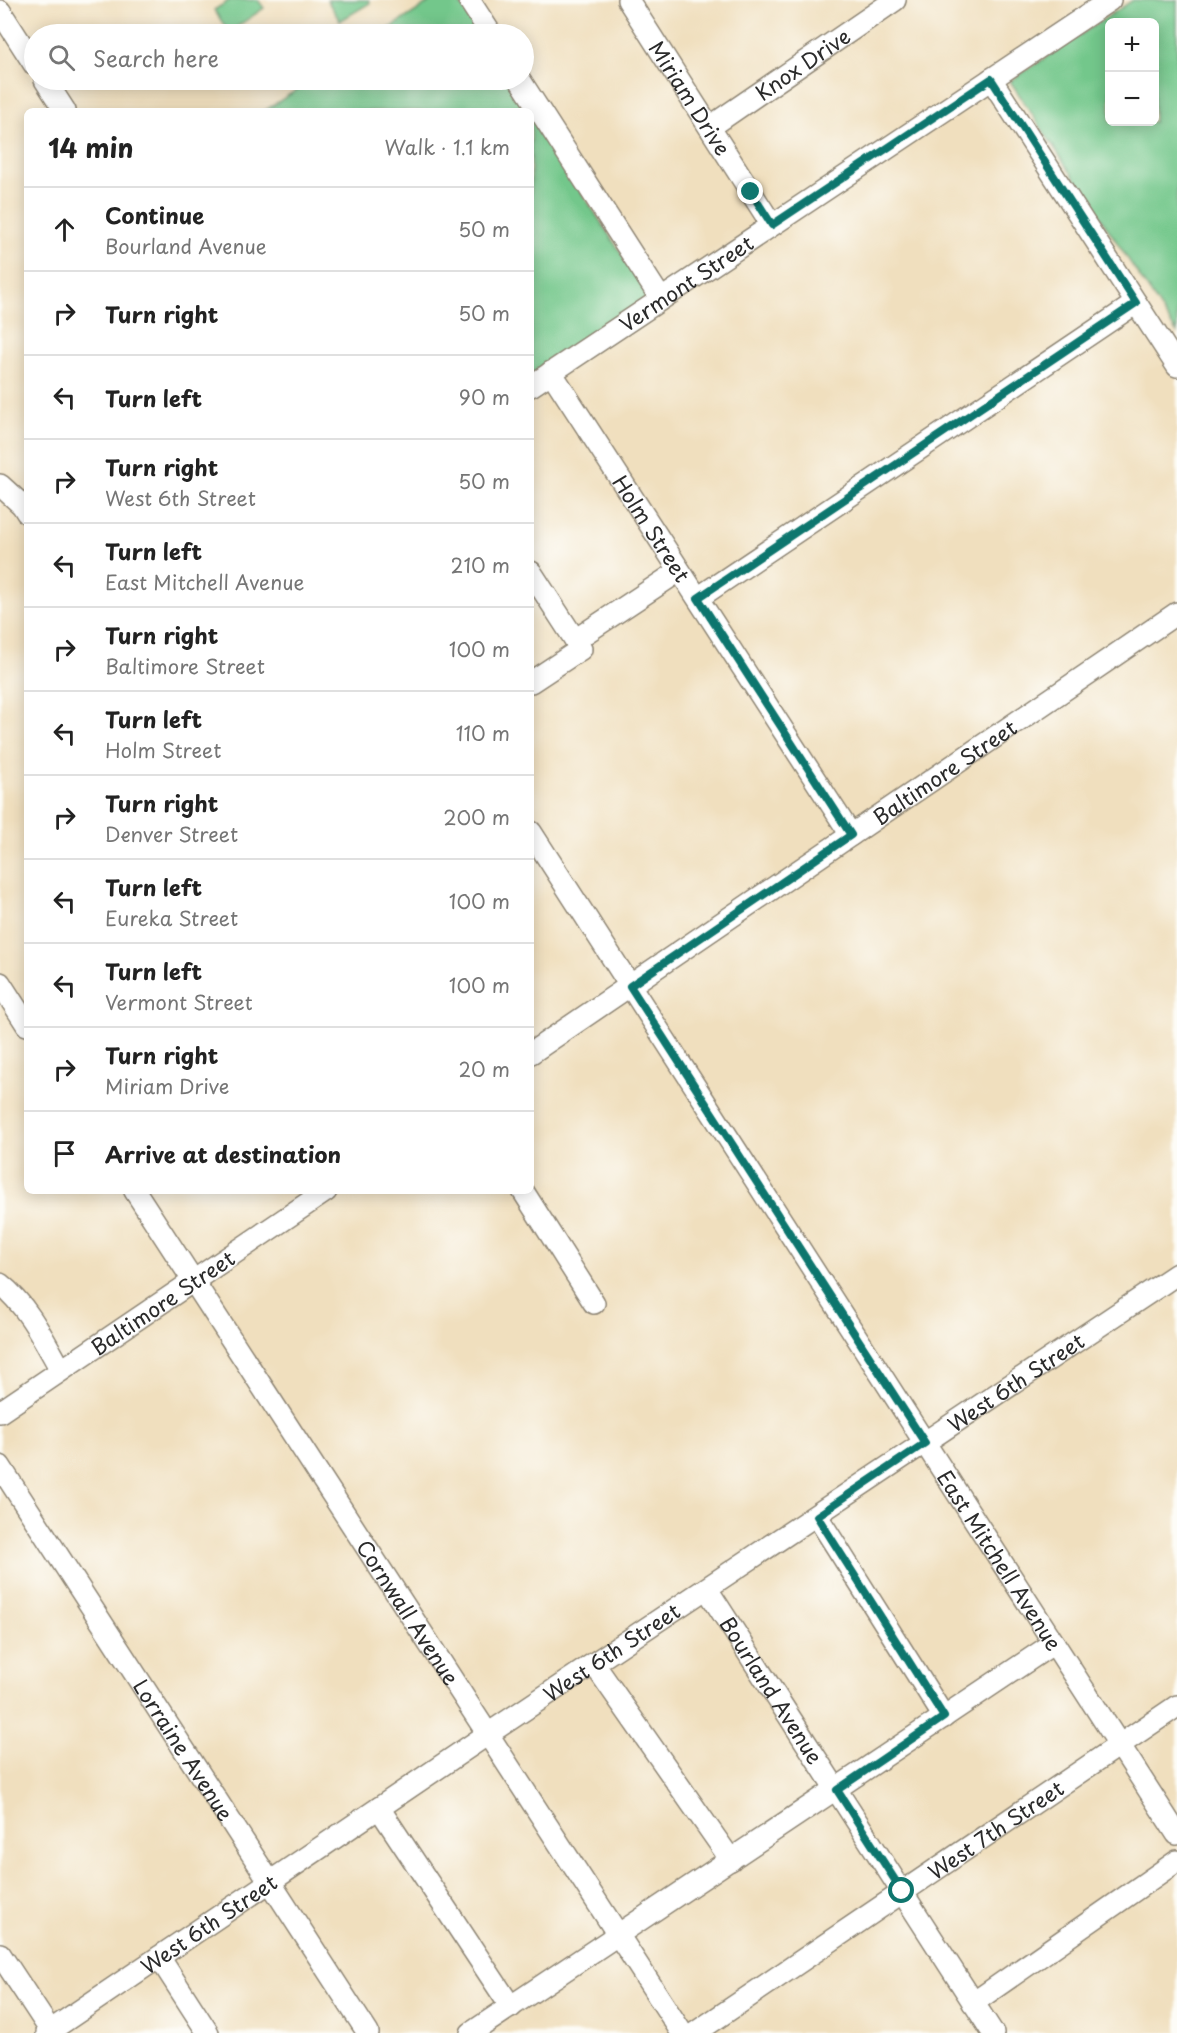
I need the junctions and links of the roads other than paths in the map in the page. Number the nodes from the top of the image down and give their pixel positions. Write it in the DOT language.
graph roads {
  1 [pos="469,0"];
  2 [pos="628,0"];
  3 [pos="1110,0"];
  4 [pos="884,3"];
  5 [pos="1,13"];
  6 [pos="485,24"];
  7 [pos="24,49"];
  8 [pos="991,79"];
  9 [pos="51,90"];
  10 [pos="526,90"];
  11 [pos="63,108"];
  12 [pos="710,128"];
  13 [pos="772,225"];
  14 [pos="661,299"];
  15 [pos="1136,303"];
  16 [pos="1177,366"];
  17 [pos="551,372"];
  18 [pos="534,384"];
  19 [pos="0,485"];
  20 [pos="24,508"];
  21 [pos="679,571"];
  22 [pos="534,577"];
  23 [pos="698,598"];
  24 [pos="1177,613"];
  25 [pos="575,640"];
  26 [pos="534,680"];
  27 [pos="851,835"];
  28 [pos="534,837"];
  29 [pos="0,983"];
  30 [pos="630,986"];
  31 [pos="24,1020"];
  32 [pos="534,1051"];
  33 [pos="137,1194"];
  34 [pos="322,1194"];
  35 [pos="525,1194"];
  36 [pos="1177,1274"];
  37 [pos="193,1280"];
  38 [pos="0,1284"];
  39 [pos="594,1303"];
  40 [pos="61,1370"];
  41 [pos="0,1412"];
  42 [pos="925,1443"];
  43 [pos="0,1466"];
  44 [pos="817,1516"];
  45 [pos="707,1589"];
  46 [pos="1054,1643"];
  47 [pos="594,1664"];
  48 [pos="1177,1706"];
  49 [pos="944,1717"];
  50 [pos="488,1734"];
  51 [pos="1120,1744"];
  52 [pos="837,1790"];
  53 [pos="379,1808"];
  54 [pos="1177,1834"];
  55 [pos="731,1860"];
  56 [pos="1177,1861"];
  57 [pos="270,1882"];
  58 [pos="902,1891"];
  59 [pos="619,1935"];
  60 [pos="0,1954"];
  61 [pos="159,1957"];
  62 [pos="973,2003"];
  63 [pos="511,2007"];
  64 [pos="50,2032"];
  65 [pos="208,2033"];
  66 [pos="368,2033"];
  67 [pos="471,2033"];
  68 [pos="682,2033"];
  69 [pos="695,2033"];
  70 [pos="993,2033"];
  1 -- 6 [label="street"];
  2 -- 12 [label="street, Miriam Drive"];
  3 -- 8 [label="street, Vermont Street"];
  4 -- 12 [label="street, Knox Drive"];
  5 -- 7 [label="street"];
  8 -- 13 [label="street, Vermont Street"];
  8 -- 15 [label="street"];
  9 -- 11 [label="street"];
  10 -- 14 [label="street"];
  12 -- 13 [label="street, Miriam Drive"];
  13 -- 14 [label="street, Vermont Street"];
  14 -- 17 [label="street, Vermont Street"];
  15 -- 16 [label="street"];
  15 -- 23 [label="street"];
  17 -- 18 [label="street, Vermont Street"];
  17 -- 21 [label="street, Holm Street"];
  19 -- 20 [label="street"];
  21 -- 23 [label="street, Holm Street"];
  21 -- 25 [label="street"];
  22 -- 25 [label="street"];
  23 -- 27 [label="street, Holm Street"];
  24 -- 27 [label="street, Baltimore Street"];
  25 -- 26 [label="street"];
  27 -- 30 [label="street, Baltimore Street"];
  28 -- 30 [label="street, East Mitchell Avenue"];
  29 -- 31 [label="street"];
  30 -- 32 [label="street, Baltimore Street"];
  30 -- 42 [label="street, East Mitchell Avenue"];
  33 -- 37 [label="street, Cornwall Avenue"];
  34 -- 37 [label="street, Baltimore Street"];
  35 -- 39 [label="street"];
  36 -- 42 [label="street, West 6th Street"];
  37 -- 40 [label="street, Baltimore Street"];
  37 -- 50 [label="street, Cornwall Avenue"];
  38 -- 40 [label="street"];
  40 -- 41 [label="street, Baltimore Street"];
  42 -- 44 [label="street, West 6th Street"];
  42 -- 46 [label="street, East Mitchell Avenue"];
  43 -- 57 [label="street, Lorraine Avenue"];
  44 -- 45 [label="street, West 6th Street"];
  44 -- 49 [label="street"];
  45 -- 47 [label="street, West 6th Street"];
  45 -- 52 [label="street, Bourland Avenue"];
  46 -- 49 [label="street"];
  46 -- 51 [label="street, East Mitchell Avenue"];
  47 -- 50 [label="street, West 6th Street"];
  47 -- 55 [label="street"];
  48 -- 51 [label="street, West 7th Street"];
  49 -- 52 [label="street"];
  50 -- 53 [label="street, West 6th Street"];
  50 -- 59 [label="street, Cornwall Avenue"];
  51 -- 54 [label="street, East Mitchell Avenue"];
  51 -- 58 [label="street, West 7th Street"];
  52 -- 55 [label="street"];
  52 -- 58 [label="street, Bourland Avenue"];
  53 -- 57 [label="street, West 6th Street"];
  53 -- 63 [label="street"];
  55 -- 59 [label="street"];
  56 -- 62 [label="street"];
  57 -- 61 [label="street, West 6th Street"];
  57 -- 66 [label="street, Lorraine Avenue"];
  58 -- 62 [label="street, Bourland Avenue"];
  58 -- 69 [label="street, West 7th Street"];
  59 -- 63 [label="street"];
  59 -- 68 [label="street, Cornwall Avenue"];
  60 -- 64 [label="street"];
  61 -- 64 [label="street, West 6th Street"];
  61 -- 65 [label="street"];
  62 -- 70 [label="street, Bourland Avenue"];
  63 -- 67 [label="street"];
}
